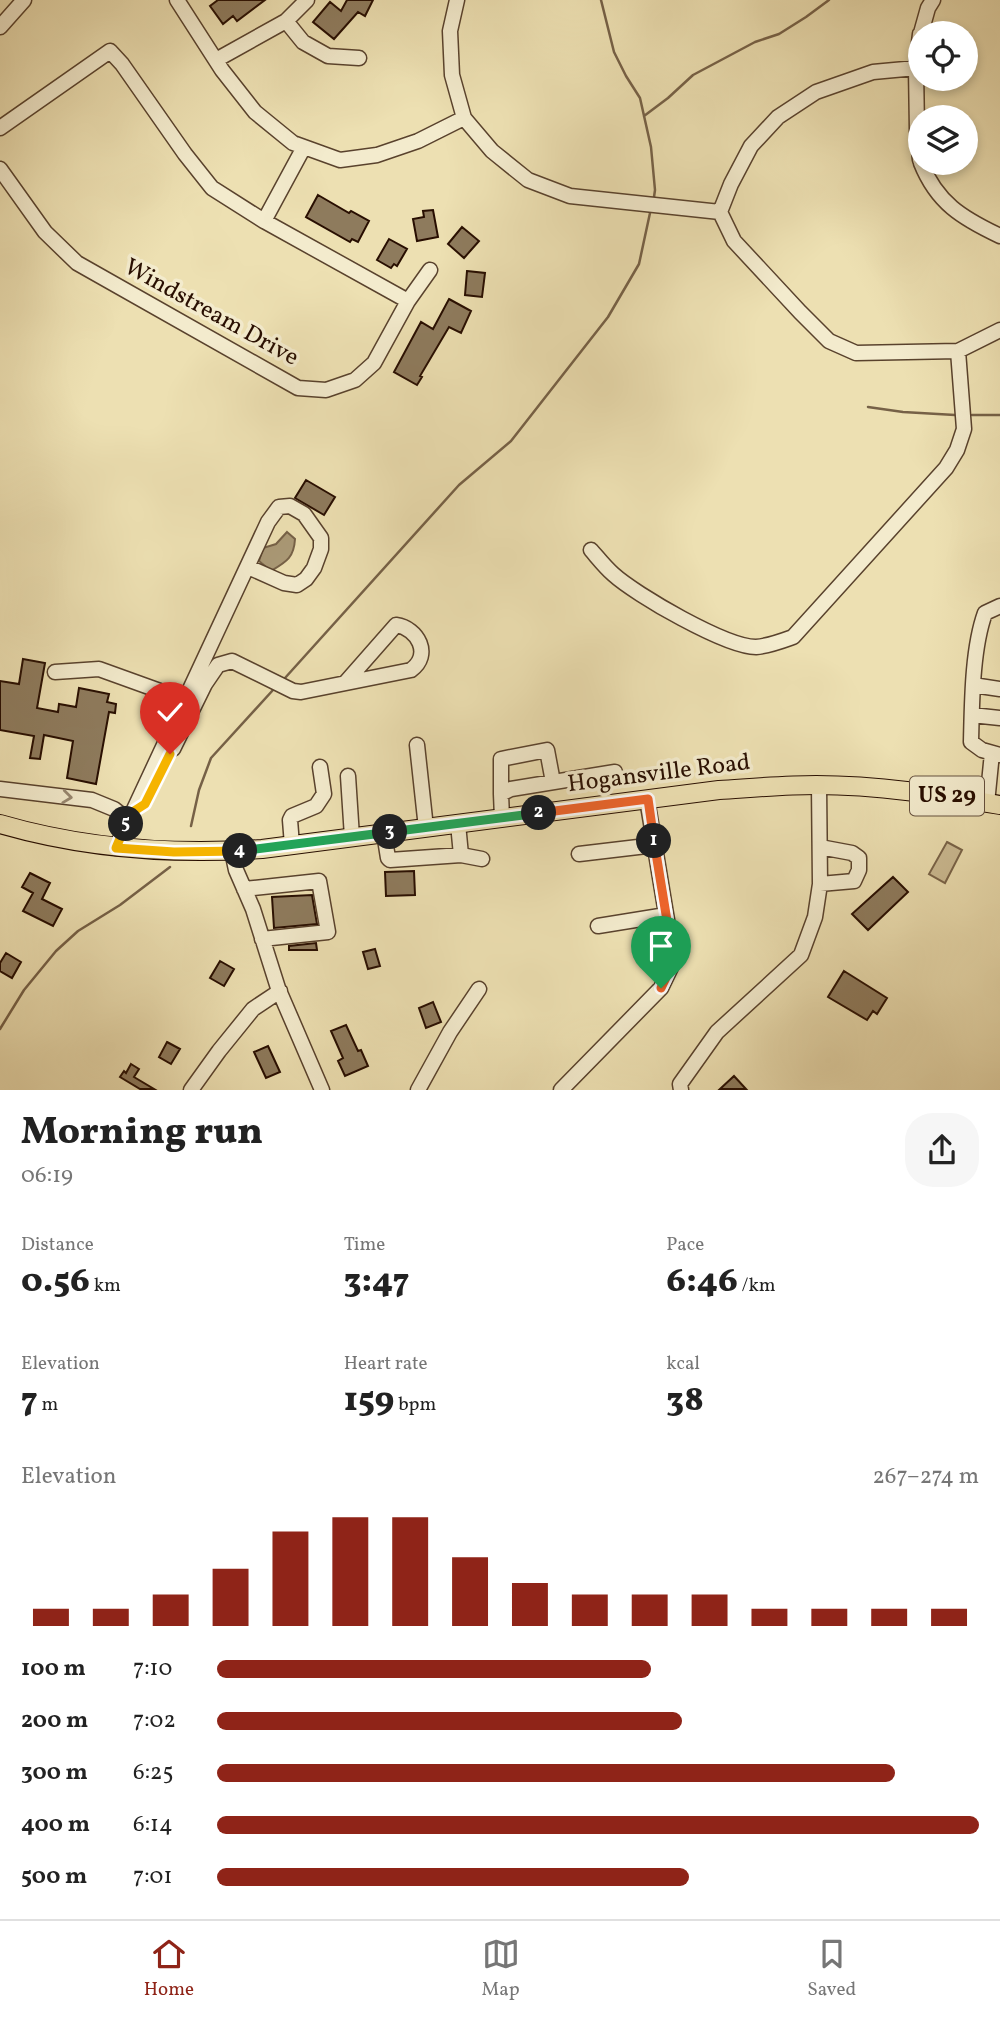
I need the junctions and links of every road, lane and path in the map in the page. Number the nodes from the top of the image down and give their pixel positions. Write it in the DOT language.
graph roads {
  1 [pos="24,0"];
  2 [pos="307,0"];
  3 [pos="457,0"];
  4 [pos="933,0"];
  5 [pos="177,2"];
  6 [pos="285,21"];
  7 [pos="924,21"];
  8 [pos="0,27"];
  9 [pos="359,58"];
  10 [pos="216,60"];
  11 [pos="908,69"];
  12 [pos="464,118"];
  13 [pos="0,128"];
  14 [pos="304,147"];
  15 [pos="0,169"];
  16 [pos="926,175"];
  17 [pos="720,212"];
  18 [pos="264,220"];
  19 [pos="1000,236"];
  20 [pos="429,270"];
  21 [pos="408,301"];
  22 [pos="1000,330"];
  23 [pos="957,351"];
  24 [pos="592,550"];
  25 [pos="248,566"];
  26 [pos="1000,606"];
  27 [pos="55,672"];
  28 [pos="345,683"];
  29 [pos="974,685"];
  30 [pos="1000,689"];
  31 [pos="185,700"];
  32 [pos="972,715"];
  33 [pos="1000,718"];
  34 [pos="417,746"];
  35 [pos="996,754"];
  36 [pos="320,767"];
  37 [pos="615,772"];
  38 [pos="348,776"];
  39 [pos="553,782"];
  40 [pos="819,785"];
  41 [pos="0,789"];
  42 [pos="501,794"];
  43 [pos="648,799"];
  44 [pos="993,804"];
  45 [pos="130,817"];
  46 [pos="502,818"];
  47 [pos="0,824"];
  48 [pos="458,824"];
  49 [pos="426,828"];
  50 [pos="384,833"];
  51 [pos="352,837"];
  52 [pos="292,845"];
  53 [pos="655,845"];
  54 [pos="820,847"];
  55 [pos="116,848"];
  56 [pos="232,851"];
  57 [pos="579,854"];
  58 [pos="461,855"];
  59 [pos="482,859"];
  60 [pos="820,884"];
  61 [pos="244,889"];
  62 [pos="666,915"];
  63 [pos="598,926"];
  64 [pos="262,939"];
  65 [pos="479,989"];
  66 [pos="280,991"];
  67 [pos="191,1090"];
  68 [pos="322,1090"];
  69 [pos="418,1090"];
  70 [pos="561,1090"];
  71 [pos="681,1090"];
  1 -- 8 [label="street"];
  2 -- 6 [label="street"];
  3 -- 12 [label="street"];
  4 -- 7 [label="street"];
  5 -- 10 [label="street"];
  6 -- 9 [label="street"];
  6 -- 10 [label="street"];
  10 -- 14 [label="street"];
  11 -- 17 [label="street"];
  12 -- 14 [label="street"];
  12 -- 17 [label="street"];
  13 -- 18 [label="street"];
  14 -- 18 [label="street"];
  15 -- 21 [label="street, Windstream Drive"];
  16 -- 19 [label="street"];
  17 -- 23 [label="street"];
  18 -- 21 [label="street"];
  20 -- 21 [label="street, Windstream Drive"];
  22 -- 23 [label="street"];
  23 -- 24 [label="street"];
  25 -- 25 [label="street"];
  25 -- 31 [label="street"];
  26 -- 29 [label="street"];
  27 -- 31 [label="street"];
  28 -- 28 [label="street"];
  28 -- 45 [label="street"];
  29 -- 30 [label="street"];
  29 -- 32 [label="street"];
  31 -- 45 [label="street"];
  32 -- 33 [label="street"];
  32 -- 35 [label="street"];
  34 -- 49 [label="street"];
  35 -- 44 [label="street"];
  36 -- 52 [label="street"];
  37 -- 39 [label="street"];
  38 -- 51 [label="street"];
  39 -- 42 [label="street"];
  39 -- 42 [label="street"];
  40 -- 43 [label="main road, Hogansville Road / US 29"];
  40 -- 44 [label="main road, Hogansville Road / US 29"];
  40 -- 54 [label="street"];
  41 -- 45 [label="street, one-way"];
  42 -- 46 [label="street"];
  43 -- 46 [label="main road, Hogansville Road / US 29"];
  43 -- 53 [label="street"];
  45 -- 55 [label="street"];
  46 -- 48 [label="main road, Hogansville Road / US 29"];
  47 -- 55 [label="main road, Hogansville Road / US 29"];
  48 -- 49 [label="main road, Hogansville Road / US 29"];
  48 -- 58 [label="street"];
  49 -- 50 [label="main road, Hogansville Road / US 29"];
  50 -- 51 [label="main road, Hogansville Road / US 29"];
  50 -- 58 [label="street"];
  51 -- 52 [label="main road, Hogansville Road / US 29"];
  52 -- 56 [label="main road, Hogansville Road / US 29"];
  53 -- 57 [label="street"];
  53 -- 62 [label="street"];
  54 -- 60 [label="street"];
  54 -- 60 [label="street"];
  55 -- 56 [label="main road, Hogansville Road / US 29"];
  56 -- 61 [label="street"];
  58 -- 59 [label="street"];
  60 -- 71 [label="street"];
  61 -- 64 [label="street"];
  61 -- 64 [label="street"];
  62 -- 63 [label="street"];
  62 -- 70 [label="street"];
  64 -- 66 [label="street"];
  65 -- 69 [label="street"];
  66 -- 67 [label="street"];
  66 -- 68 [label="street"];
}
